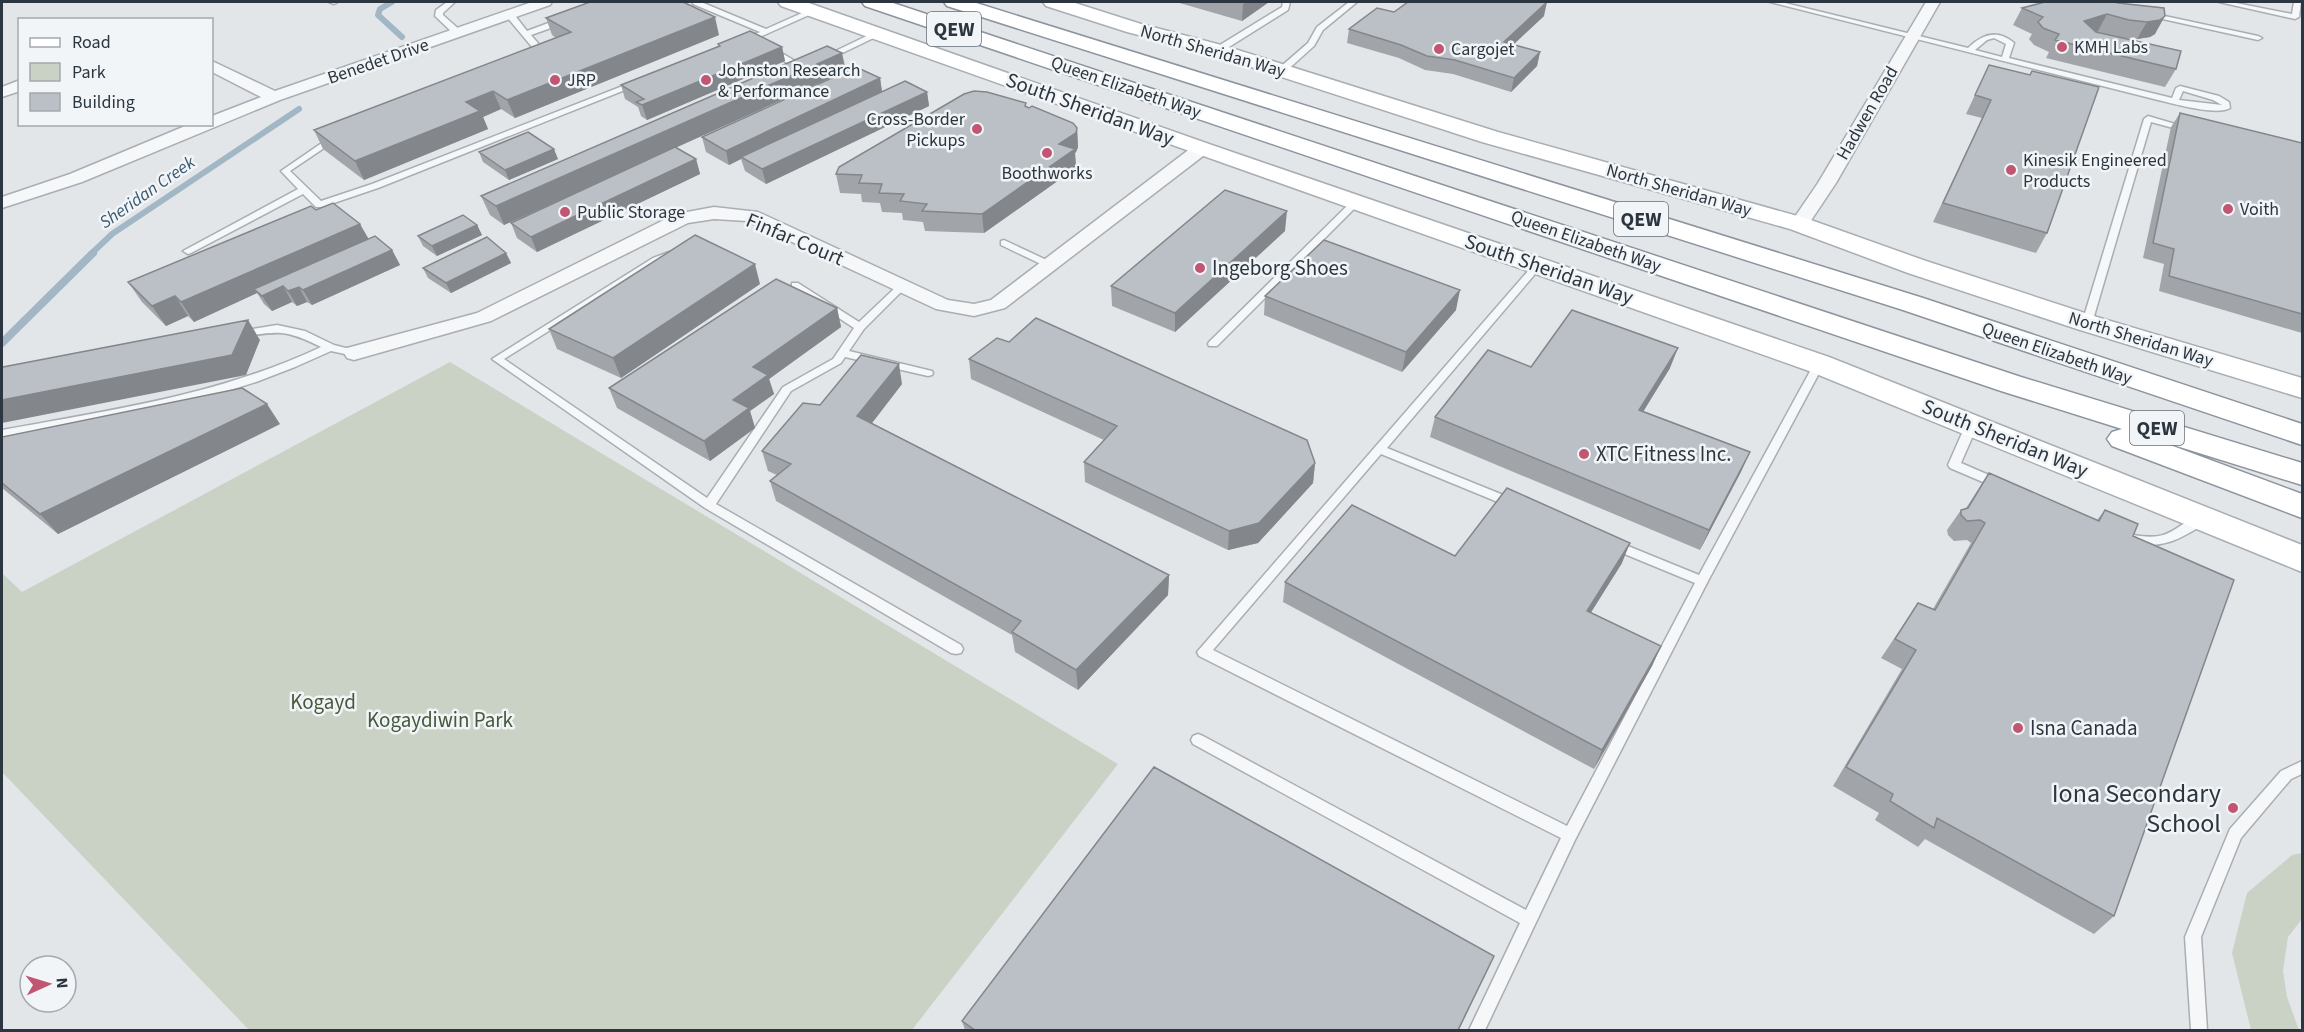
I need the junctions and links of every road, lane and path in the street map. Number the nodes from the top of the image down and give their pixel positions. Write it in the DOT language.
graph roads {
  1 [pos="451,2"];
  2 [pos="545,2"];
  3 [pos="696,2"];
  4 [pos="788,2"];
  5 [pos="872,2"];
  6 [pos="954,2"];
  7 [pos="1053,2"];
  8 [pos="1286,2"];
  9 [pos="1353,2"];
  10 [pos="1774,2"];
  11 [pos="1933,2"];
  12 [pos="2223,2"];
  13 [pos="2297,2"];
  14 [pos="2243,4"];
  15 [pos="814,10"];
  16 [pos="2136,11"];
  17 [pos="510,15"];
  18 [pos="570,18"];
  19 [pos="458,33"];
  20 [pos="766,33"];
  21 [pos="880,33"];
  22 [pos="526,34"];
  23 [pos="1913,35"];
  24 [pos="2258,38"];
  25 [pos="751,39"];
  26 [pos="740,44"];
  27 [pos="1218,50"];
  28 [pos="1971,50"];
  29 [pos="822,59"];
  30 [pos="2005,59"];
  31 [pos="534,61"];
  32 [pos="813,64"];
  33 [pos="213,66"];
  34 [pos="803,68"];
  35 [pos="1281,71"];
  36 [pos="792,73"];
  37 [pos="640,82"];
  38 [pos="18,86"];
  39 [pos="2,92"];
  40 [pos="274,97"];
  41 [pos="2175,100"];
  42 [pos="213,122"];
  43 [pos="201,126"];
  44 [pos="2203,133"];
  45 [pos="347,134"];
  46 [pos="1201,149"];
  47 [pos="304,190"];
  48 [pos="2,203"];
  49 [pos="1355,203"];
  50 [pos="1799,224"];
  51 [pos="1004,243"];
  52 [pos="681,250"];
  53 [pos="188,251"];
  54 [pos="1050,265"];
  55 [pos="1538,265"];
  56 [pos="795,285"];
  57 [pos="902,286"];
  58 [pos="2087,323"];
  59 [pos="860,327"];
  60 [pos="229,336"];
  61 [pos="1213,344"];
  62 [pos="330,346"];
  63 [pos="354,352"];
  64 [pos="843,352"];
  65 [pos="1819,364"];
  66 [pos="928,373"];
  67 [pos="2011,384"];
  68 [pos="2302,388"];
  69 [pos="2167,391"];
  70 [pos="1972,424"];
  71 [pos="2302,427"];
  72 [pos="2,434"];
  73 [pos="2302,435"];
  74 [pos="1379,449"];
  75 [pos="2302,474"];
  76 [pos="2009,488"];
  77 [pos="709,505"];
  78 [pos="2302,506"];
  79 [pos="1530,511"];
  80 [pos="2203,519"];
  81 [pos="2120,534"];
  82 [pos="1605,541"];
  83 [pos="2302,559"];
  84 [pos="1702,580"];
  85 [pos="957,649"];
  86 [pos="1198,740"];
  87 [pos="2302,767"];
  88 [pos="1570,835"];
  89 [pos="1529,920"];
  90 [pos="1477,1030"];
  91 [pos="2199,1030"];
  1 -- 19 [label="lane"];
  2 -- 17 [label="street, Benedet Drive"];
  3 -- 20 [label="lane"];
  4 -- 15 [label="main road, South Sheridan Way"];
  5 -- 67 [label="main road, Queen Elizabeth Way / QEW"];
  6 -- 69 [label="main road, Queen Elizabeth Way / QEW"];
  7 -- 27 [label="main road, North Sheridan Way"];
  8 -- 27 [label="lane"];
  9 -- 35 [label="lane"];
  10 -- 23 [label="lane"];
  11 -- 23 [label="street, Hadwen Road"];
  12 -- 14 [label="lane"];
  13 -- 14 [label="lane"];
  15 -- 20 [label="lane"];
  15 -- 21 [label="main road, South Sheridan Way"];
  16 -- 24 [label="lane"];
  17 -- 19 [label="street, Benedet Drive"];
  17 -- 22 [label="lane"];
  18 -- 22 [label="lane"];
  19 -- 40 [label="street, Benedet Drive"];
  20 -- 25 [label="lane"];
  21 -- 29 [label="lane"];
  21 -- 46 [label="main road, South Sheridan Way"];
  22 -- 31 [label="lane"];
  23 -- 28 [label="lane"];
  23 -- 50 [label="street, Hadwen Road"];
  25 -- 26 [label="lane"];
  25 -- 34 [label="lane"];
  27 -- 35 [label="main road, North Sheridan Way"];
  28 -- 30 [label="lane"];
  28 -- 30 [label="lane"];
  30 -- 41 [label="lane"];
  32 -- 34 [label="lane"];
  33 -- 40 [label="street"];
  34 -- 36 [label="lane"];
  35 -- 50 [label="main road, North Sheridan Way"];
  37 -- 47 [label="lane"];
  38 -- 39 [label="street"];
  40 -- 42 [label="street, Benedet Drive"];
  41 -- 41 [label="lane"];
  43 -- 48 [label="street"];
  44 -- 58 [label="lane"];
  45 -- 47 [label="lane"];
  46 -- 49 [label="main road, South Sheridan Way"];
  46 -- 54 [label="street, Finfar Court"];
  47 -- 53 [label="lane"];
  49 -- 55 [label="main road, South Sheridan Way"];
  49 -- 61 [label="lane"];
  50 -- 58 [label="main road, North Sheridan Way"];
  51 -- 54 [label="lane"];
  52 -- 77 [label="lane"];
  54 -- 57 [label="street, Finfar Court"];
  55 -- 65 [label="main road, South Sheridan Way"];
  55 -- 74 [label="lane"];
  56 -- 59 [label="lane"];
  57 -- 59 [label="lane"];
  57 -- 63 [label="street, Finfar Court"];
  58 -- 68 [label="main road, North Sheridan Way"];
  59 -- 64 [label="lane"];
  60 -- 62 [label="lane"];
  62 -- 63 [label="lane"];
  62 -- 72 [label="lane"];
  64 -- 66 [label="lane"];
  64 -- 77 [label="lane"];
  65 -- 70 [label="main road, South Sheridan Way"];
  65 -- 84 [label="lane"];
  67 -- 75 [label="main road, Queen Elizabeth Way / QEW"];
  67 -- 78 [label="main road"];
  69 -- 71 [label="main road"];
  69 -- 73 [label="main road, Queen Elizabeth Way / QEW"];
  70 -- 76 [label="lane"];
  70 -- 80 [label="main road, South Sheridan Way"];
  74 -- 79 [label="lane"];
  74 -- 88 [label="lane"];
  77 -- 85 [label="lane"];
  80 -- 81 [label="lane"];
  80 -- 83 [label="main road, South Sheridan Way"];
  82 -- 84 [label="lane"];
  84 -- 88 [label="lane"];
  86 -- 89 [label="lane"];
  87 -- 91 [label="lane"];
  88 -- 89 [label="lane"];
  89 -- 90 [label="lane"];
}
